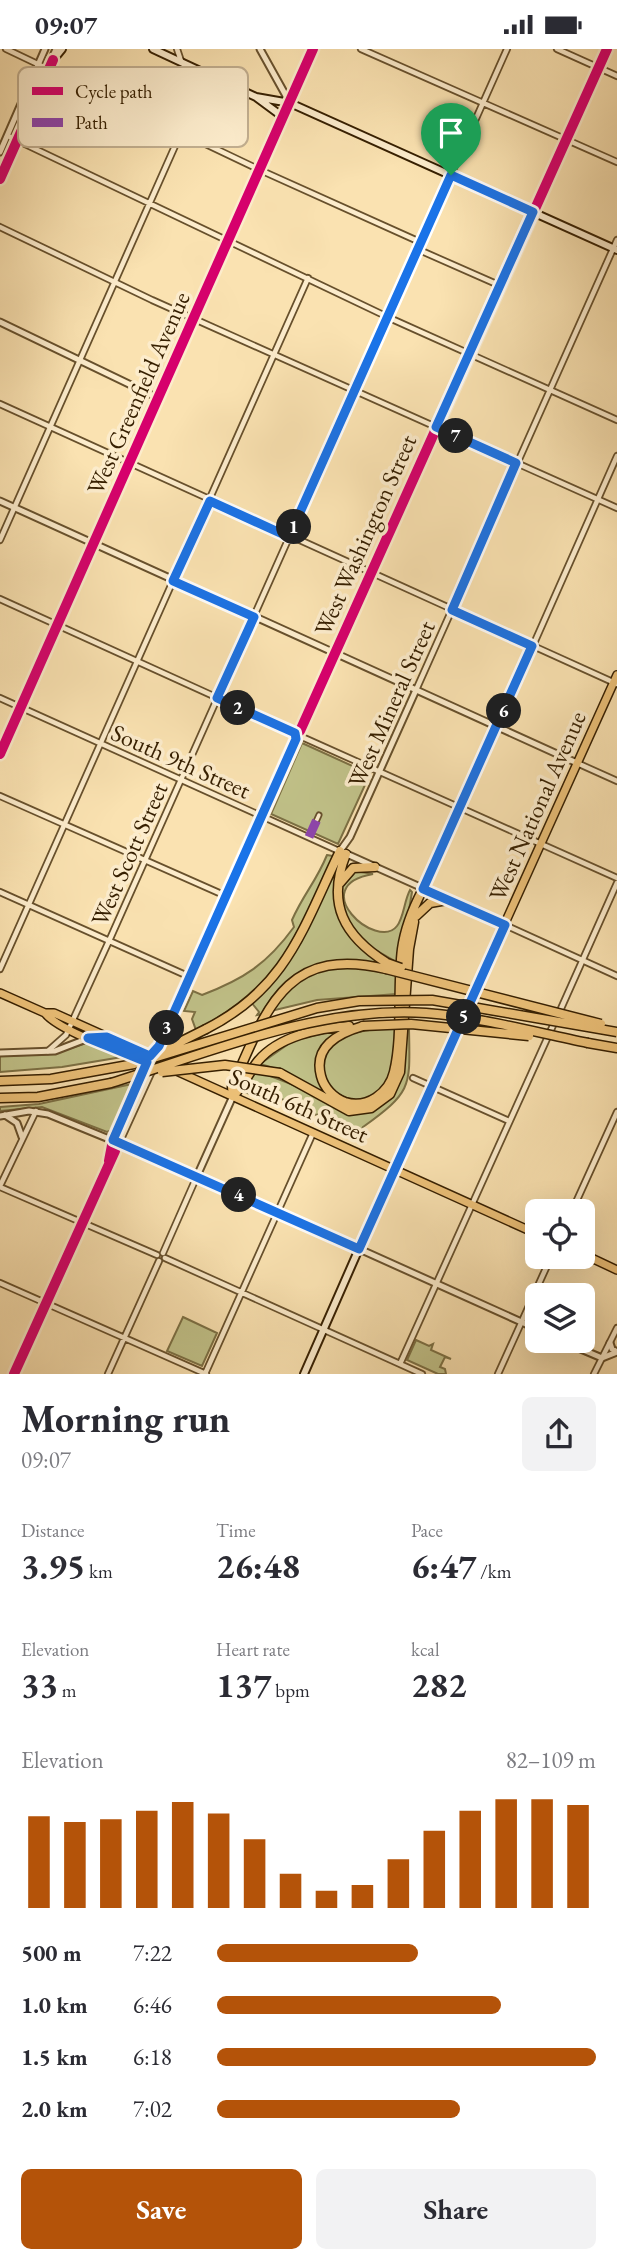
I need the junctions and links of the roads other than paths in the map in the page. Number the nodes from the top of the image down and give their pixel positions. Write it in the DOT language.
graph roads {
  1 [pos="6,49"];
  2 [pos="46,49"];
  3 [pos="56,49"];
  4 [pos="62,49"];
  5 [pos="153,49"];
  6 [pos="177,49"];
  7 [pos="260,49"];
  8 [pos="313,49"];
  9 [pos="360,49"];
  10 [pos="507,49"];
  11 [pos="557,49"];
  12 [pos="607,49"];
  13 [pos="53,60"];
  14 [pos="181,62"];
  15 [pos="39,65"];
  16 [pos="44,67"];
  17 [pos="50,67"];
  18 [pos="192,67"];
  19 [pos="598,67"];
  20 [pos="617,76"];
  21 [pos="248,93"];
  22 [pos="256,97"];
  23 [pos="483,102"];
  24 [pos="290,103"];
  25 [pos="18,112"];
  26 [pos="283,117"];
  27 [pos="8,135"];
  28 [pos="17,140"];
  29 [pos="566,140"];
  30 [pos="32,147"];
  31 [pos="173,147"];
  32 [pos="213,147"];
  33 [pos="0,152"];
  34 [pos="617,162"];
  35 [pos="260,170"];
  36 [pos="451,175"];
  37 [pos="0,179"];
  38 [pos="149,203"];
  39 [pos="533,212"];
  40 [pos="0,227"];
  41 [pos="229,240"];
  42 [pos="617,240"];
  43 [pos="421,242"];
  44 [pos="417,249"];
  45 [pos="615,249"];
  46 [pos="308,278"];
  47 [pos="115,282"];
  48 [pos="501,286"];
  49 [pos="388,316"];
  50 [pos="194,319"];
  51 [pos="0,322"];
  52 [pos="470,354"];
  53 [pos="274,355"];
  54 [pos="80,361"];
  55 [pos="550,390"];
  56 [pos="356,391"];
  57 [pos="158,398"];
  58 [pos="0,404"];
  59 [pos="617,420"];
  60 [pos="436,427"];
  61 [pos="50,428"];
  62 [pos="617,456"];
  63 [pos="516,463"];
  64 [pos="129,464"];
  65 [pos="598,499"];
  66 [pos="0,501"];
  67 [pos="210,501"];
  68 [pos="14,508"];
  69 [pos="617,508"];
  70 [pos="289,537"];
  71 [pos="0,540"];
  72 [pos="93,545"];
  73 [pos="370,573"];
  74 [pos="173,581"];
  75 [pos="0,599"];
  76 [pos="452,610"];
  77 [pos="254,617"];
  78 [pos="57,626"];
  79 [pos="532,646"];
  80 [pos="335,654"];
  81 [pos="137,663"];
  82 [pos="616,681"];
  83 [pos="415,690"];
  84 [pos="0,698"];
  85 [pos="217,698"];
  86 [pos="20,708"];
  87 [pos="497,727"];
  88 [pos="298,735"];
  89 [pos="100,745"];
  90 [pos="0,754"];
  91 [pos="578,763"];
  92 [pos="379,772"];
  93 [pos="180,781"];
  94 [pos="617,781"];
  95 [pos="0,796"];
  96 [pos="460,808"];
  97 [pos="319,815"];
  98 [pos="262,816"];
  99 [pos="64,824"];
  100 [pos="309,838"];
  101 [pos="541,844"];
  102 [pos="343,853"];
  103 [pos="145,861"];
  104 [pos="375,867"];
  105 [pos="617,880"];
  106 [pos="337,889"];
  107 [pos="423,889"];
  108 [pos="0,892"];
  109 [pos="226,896"];
  110 [pos="447,900"];
  111 [pos="29,905"];
  112 [pos="416,916"];
  113 [pos="505,925"];
  114 [pos="109,941"];
  115 [pos="582,960"];
  116 [pos="387,966"];
  117 [pos="0,969"];
  118 [pos="617,976"];
  119 [pos="190,977"];
  120 [pos="0,993"];
  121 [pos="71,1025"];
  122 [pos="363,1026"];
  123 [pos="617,1030"];
  124 [pos="107,1037"];
  125 [pos="88,1038"];
  126 [pos="587,1042"];
  127 [pos="617,1048"];
  128 [pos="47,1052"];
  129 [pos="0,1053"];
  130 [pos="154,1061"];
  131 [pos="134,1064"];
  132 [pos="413,1079"];
  133 [pos="0,1081"];
  134 [pos="111,1083"];
  135 [pos="432,1087"];
  136 [pos="233,1096"];
  137 [pos="0,1098"];
  138 [pos="36,1111"];
  139 [pos="617,1112"];
  140 [pos="2,1115"];
  141 [pos="509,1121"];
  142 [pos="313,1132"];
  143 [pos="22,1137"];
  144 [pos="113,1140"];
  145 [pos="121,1143"];
  146 [pos="109,1161"];
  147 [pos="394,1170"];
  148 [pos="197,1176"];
  149 [pos="0,1186"];
  150 [pos="577,1199"];
  151 [pos="472,1205"];
  152 [pos="277,1212"];
  153 [pos="81,1223"];
  154 [pos="525,1229"];
  155 [pos="359,1249"];
  156 [pos="161,1257"];
  157 [pos="595,1260"];
  158 [pos="546,1269"];
  159 [pos="617,1270"];
  160 [pos="0,1283"];
  161 [pos="436,1284"];
  162 [pos="241,1293"];
  163 [pos="46,1303"];
  164 [pos="522,1322"];
  165 [pos="525,1323"];
  166 [pos="617,1328"];
  167 [pos="323,1330"];
  168 [pos="125,1337"];
  169 [pos="610,1343"];
  170 [pos="617,1352"];
  171 [pos="590,1353"];
  172 [pos="602,1358"];
  173 [pos="400,1364"];
  174 [pos="14,1374"];
  175 [pos="108,1374"];
  176 [pos="205,1374"];
  177 [pos="304,1374"];
  178 [pos="422,1374"];
  179 [pos="498,1374"];
  180 [pos="594,1374"];
  1 -- 15 [label="street"];
  2 -- 15 [label="street"];
  3 -- 13 [label="street"];
  4 -- 13 [label="main road"];
  5 -- 14 [label="main road"];
  6 -- 14 [label="street"];
  7 -- 24 [label="street"];
  8 -- 24 [label="main road, West Greenfield Avenue"];
  9 -- 23 [label="street"];
  10 -- 23 [label="street, West Scott Street"];
  11 -- 19 [label="street"];
  12 -- 19 [label="street, West Washington Street"];
  13 -- 17 [label="street"];
  14 -- 18 [label="main road"];
  15 -- 16 [label="street"];
  19 -- 20 [label="street"];
  19 -- 29 [label="street, West Washington Street"];
  21 -- 22 [label="main road"];
  22 -- 24 [label="main road"];
  22 -- 26 [label="main road"];
  23 -- 29 [label="street"];
  23 -- 36 [label="street, West Scott Street"];
  24 -- 26 [label="main road, West Greenfield Avenue"];
  24 -- 36 [label="main road"];
  25 -- 27 [label="street"];
  26 -- 35 [label="main road, West Greenfield Avenue"];
  27 -- 28 [label="street"];
  27 -- 33 [label="street"];
  28 -- 37 [label="street"];
  29 -- 34 [label="street"];
  29 -- 39 [label="street, West Washington Street"];
  30 -- 38 [label="street"];
  31 -- 38 [label="street"];
  32 -- 35 [label="street"];
  35 -- 41 [label="main road, West Greenfield Avenue"];
  35 -- 43 [label="street"];
  36 -- 39 [label="main road"];
  36 -- 43 [label="street, West Scott Street"];
  38 -- 41 [label="street"];
  38 -- 47 [label="street"];
  39 -- 45 [label="main road"];
  39 -- 48 [label="street, West Washington Street"];
  40 -- 47 [label="street"];
  41 -- 46 [label="street"];
  41 -- 50 [label="main road, West Greenfield Avenue"];
  42 -- 45 [label="street, West Mineral Street"];
  43 -- 44 [label="street, West Scott Street"];
  44 -- 48 [label="street"];
  44 -- 49 [label="street, West Scott Street"];
  45 -- 55 [label="street, West Mineral Street"];
  46 -- 49 [label="street"];
  46 -- 53 [label="street"];
  47 -- 50 [label="street"];
  47 -- 54 [label="street"];
  48 -- 52 [label="street, West Washington Street"];
  49 -- 52 [label="street"];
  49 -- 56 [label="street, West Scott Street"];
  50 -- 53 [label="street"];
  50 -- 57 [label="main road, West Greenfield Avenue"];
  51 -- 54 [label="street"];
  52 -- 55 [label="street"];
  52 -- 60 [label="street, West Washington Street"];
  53 -- 56 [label="street"];
  53 -- 67 [label="street"];
  54 -- 57 [label="street"];
  54 -- 61 [label="street"];
  55 -- 59 [label="street"];
  55 -- 63 [label="street, West Mineral Street"];
  56 -- 60 [label="street"];
  56 -- 70 [label="street, West Scott Street"];
  57 -- 64 [label="main road, West Greenfield Avenue"];
  58 -- 61 [label="street"];
  60 -- 63 [label="street"];
  60 -- 73 [label="street, West Washington Street"];
  61 -- 64 [label="street"];
  61 -- 68 [label="street"];
  62 -- 65 [label="street"];
  63 -- 65 [label="street"];
  63 -- 76 [label="street, West Mineral Street"];
  64 -- 67 [label="street"];
  64 -- 72 [label="main road, West Greenfield Avenue"];
  65 -- 69 [label="street"];
  65 -- 79 [label="street"];
  66 -- 68 [label="street"];
  67 -- 70 [label="street"];
  67 -- 74 [label="street"];
  68 -- 71 [label="street"];
  68 -- 72 [label="street"];
  70 -- 73 [label="street"];
  70 -- 77 [label="street, West Scott Street"];
  72 -- 74 [label="street"];
  72 -- 78 [label="main road, West Greenfield Avenue"];
  73 -- 76 [label="street"];
  73 -- 80 [label="street, West Washington Street"];
  74 -- 77 [label="street"];
  74 -- 81 [label="street"];
  75 -- 78 [label="street"];
  76 -- 79 [label="street"];
  76 -- 83 [label="street, West Mineral Street"];
  77 -- 80 [label="street"];
  77 -- 85 [label="street, West Scott Street"];
  78 -- 81 [label="street"];
  78 -- 86 [label="main road, West Greenfield Avenue"];
  79 -- 82 [label="street"];
  79 -- 87 [label="street"];
  80 -- 83 [label="street"];
  80 -- 88 [label="street, West Washington Street"];
  81 -- 85 [label="street"];
  81 -- 89 [label="street"];
  82 -- 91 [label="main road, West National Avenue"];
  83 -- 87 [label="street"];
  83 -- 92 [label="street, West Mineral Street"];
  84 -- 86 [label="street, South 9th Street"];
  85 -- 88 [label="street"];
  85 -- 93 [label="street, West Scott Street"];
  86 -- 89 [label="street, South 9th Street"];
  86 -- 90 [label="main road, West Greenfield Avenue"];
  87 -- 91 [label="street"];
  87 -- 96 [label="street"];
  88 -- 92 [label="street"];
  88 -- 98 [label="street, West Washington Street"];
  89 -- 93 [label="street, South 9th Street"];
  89 -- 99 [label="street"];
  91 -- 94 [label="street"];
  91 -- 101 [label="main road, West National Avenue"];
  92 -- 96 [label="street"];
  92 -- 102 [label="street, West Mineral Street"];
  93 -- 98 [label="street, South 9th Street"];
  93 -- 103 [label="street, West Scott Street"];
  95 -- 99 [label="street"];
  96 -- 101 [label="street"];
  96 -- 107 [label="street"];
  97 -- 100 [label="street"];
  98 -- 100 [label="street, South 9th Street"];
  98 -- 109 [label="street, West Washington Street"];
  99 -- 103 [label="street"];
  99 -- 111 [label="street"];
  100 -- 102 [label="street, South 9th Street"];
  101 -- 105 [label="street"];
  101 -- 113 [label="main road, West National Avenue"];
  102 -- 104 [label="street, South 9th Street"];
  102 -- 106 [label="highway"];
  102 -- 131 [label="highway, bridge"];
  103 -- 109 [label="street"];
  103 -- 114 [label="street, West Scott Street"];
  104 -- 106 [label="highway"];
  104 -- 107 [label="street, South 9th Street"];
  105 -- 115 [label="street"];
  106 -- 116 [label="highway"];
  107 -- 110 [label="street, South 9th Street"];
  107 -- 112 [label="highway"];
  107 -- 122 [label="highway"];
  108 -- 111 [label="street"];
  109 -- 119 [label="street, West Washington Street"];
  110 -- 112 [label="highway"];
  110 -- 113 [label="street, South 9th Street"];
  111 -- 114 [label="street"];
  111 -- 117 [label="street"];
  112 -- 134 [label="highway, bridge"];
  113 -- 115 [label="street, South 9th Street"];
  113 -- 135 [label="main road, West National Avenue"];
  114 -- 119 [label="street"];
  114 -- 121 [label="street, West Scott Street"];
  115 -- 118 [label="street, South 9th Street"];
  115 -- 141 [label="street"];
  116 -- 123 [label="highway, bridge"];
  116 -- 136 [label="highway"];
  119 -- 130 [label="street, West Washington Street"];
  120 -- 121 [label="main road, South 6th Street"];
  121 -- 124 [label="main road, South 6th Street"];
  121 -- 125 [label="main road, South 6th Street"];
  121 -- 128 [label="street, West Scott Street"];
  122 -- 126 [label="highway, bridge"];
  122 -- 136 [label="highway"];
  123 -- 131 [label="highway, bridge"];
  124 -- 125 [label="street"];
  124 -- 130 [label="main road, South 6th Street"];
  125 -- 128 [label="street"];
  125 -- 130 [label="main road, South 6th Street"];
  126 -- 127 [label="highway"];
  126 -- 134 [label="highway, bridge"];
  128 -- 129 [label="street"];
  130 -- 136 [label="main road, South 6th Street"];
  130 -- 144 [label="street, West Washington Street"];
  130 -- 145 [label="street, West Washington Street"];
  131 -- 133 [label="highway"];
  132 -- 135 [label="street"];
  134 -- 137 [label="highway"];
  135 -- 141 [label="street"];
  135 -- 147 [label="main road, West National Avenue"];
  136 -- 142 [label="main road, South 6th Street"];
  136 -- 148 [label="street"];
  138 -- 140 [label="street"];
  138 -- 143 [label="street"];
  138 -- 144 [label="street"];
  139 -- 150 [label="street"];
  140 -- 143 [label="street"];
  141 -- 151 [label="street"];
  142 -- 147 [label="main road, South 6th Street"];
  142 -- 152 [label="street"];
  143 -- 149 [label="street"];
  144 -- 145 [label="street"];
  144 -- 146 [label="street, West Washington Street"];
  145 -- 146 [label="street, West Washington Street"];
  145 -- 148 [label="street"];
  146 -- 153 [label="street, West Washington Street"];
  147 -- 151 [label="main road, South 6th Street"];
  147 -- 155 [label="main road, West National Avenue"];
  148 -- 152 [label="street"];
  148 -- 156 [label="street"];
  149 -- 153 [label="street"];
  151 -- 154 [label="main road, South 6th Street"];
  151 -- 161 [label="street"];
  152 -- 155 [label="street"];
  152 -- 162 [label="street"];
  153 -- 156 [label="street"];
  153 -- 163 [label="street, West Washington Street"];
  155 -- 161 [label="street"];
  155 -- 167 [label="main road, West National Avenue"];
  156 -- 162 [label="street"];
  156 -- 168 [label="street"];
  157 -- 159 [label="main road"];
  158 -- 164 [label="street"];
  160 -- 163 [label="street"];
  161 -- 164 [label="street"];
  161 -- 173 [label="street"];
  162 -- 167 [label="street"];
  162 -- 176 [label="street"];
  163 -- 168 [label="street"];
  163 -- 174 [label="street, West Washington Street"];
  164 -- 165 [label="street"];
  164 -- 179 [label="street"];
  166 -- 169 [label="street"];
  167 -- 173 [label="street"];
  167 -- 177 [label="main road, West National Avenue"];
  168 -- 175 [label="street"];
  168 -- 176 [label="street"];
  169 -- 170 [label="street"];
  169 -- 172 [label="street"];
  170 -- 172 [label="street"];
  171 -- 172 [label="street"];
  172 -- 180 [label="street"];
  173 -- 178 [label="street"];
}
